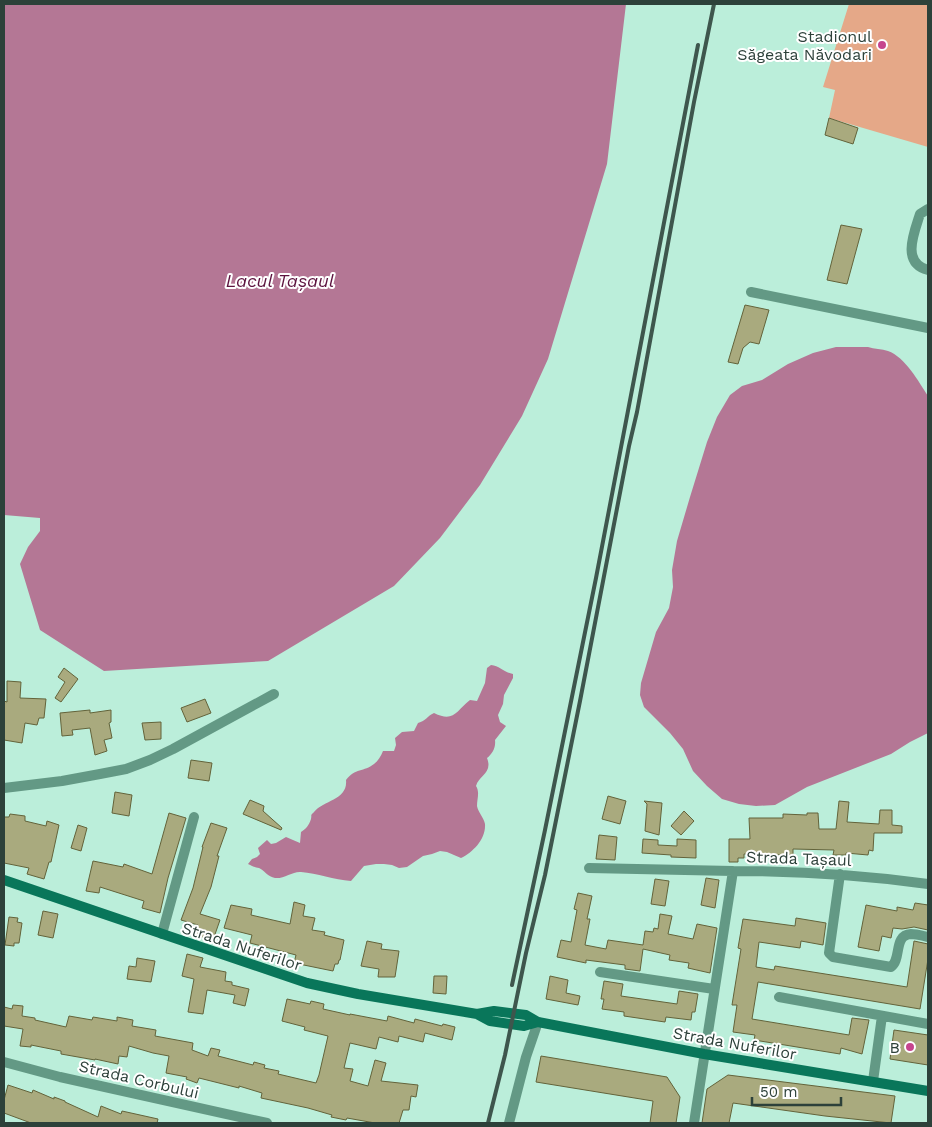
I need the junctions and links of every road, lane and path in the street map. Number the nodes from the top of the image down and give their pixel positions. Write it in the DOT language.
graph roads {
  1 [pos="928,209"];
  2 [pos="928,270"];
  3 [pos="752,292"];
  4 [pos="928,328"];
  5 [pos="274,694"];
  6 [pos="4,787"];
  7 [pos="194,817"];
  8 [pos="589,868"];
  9 [pos="732,871"];
  10 [pos="840,874"];
  11 [pos="4,880"];
  12 [pos="928,884"];
  13 [pos="162,934"];
  14 [pos="928,937"];
  15 [pos="600,972"];
  16 [pos="714,989"];
  17 [pos="779,997"];
  18 [pos="882,1016"];
  19 [pos="538,1022"];
  20 [pos="928,1024"];
  21 [pos="704,1054"];
  22 [pos="4,1062"];
  23 [pos="873,1081"];
  24 [pos="928,1091"];
  25 [pos="267,1123"];
  26 [pos="509,1123"];
  27 [pos="694,1123"];
  1 -- 2 [label="street"];
  3 -- 4 [label="street"];
  5 -- 6 [label="street"];
  7 -- 13 [label="street"];
  8 -- 9 [label="street"];
  9 -- 10 [label="street, Strada Tașaul"];
  9 -- 16 [label="street, Strada Tașaul"];
  10 -- 12 [label="street, Strada Tașaul"];
  10 -- 14 [label="street"];
  11 -- 13 [label="street, Strada Nuferilor"];
  13 -- 19 [label="street, Strada Nuferilor"];
  15 -- 16 [label="street"];
  16 -- 21 [label="street, Strada Tașaul"];
  17 -- 18 [label="street"];
  18 -- 20 [label="street"];
  18 -- 23 [label="street"];
  19 -- 21 [label="street, Strada Nuferilor"];
  19 -- 26 [label="street"];
  21 -- 23 [label="street, Strada Nuferilor"];
  21 -- 27 [label="street, Strada Tașaul"];
  22 -- 25 [label="street, Strada Corbului"];
  23 -- 24 [label="street, Strada Nuferilor"];
}
